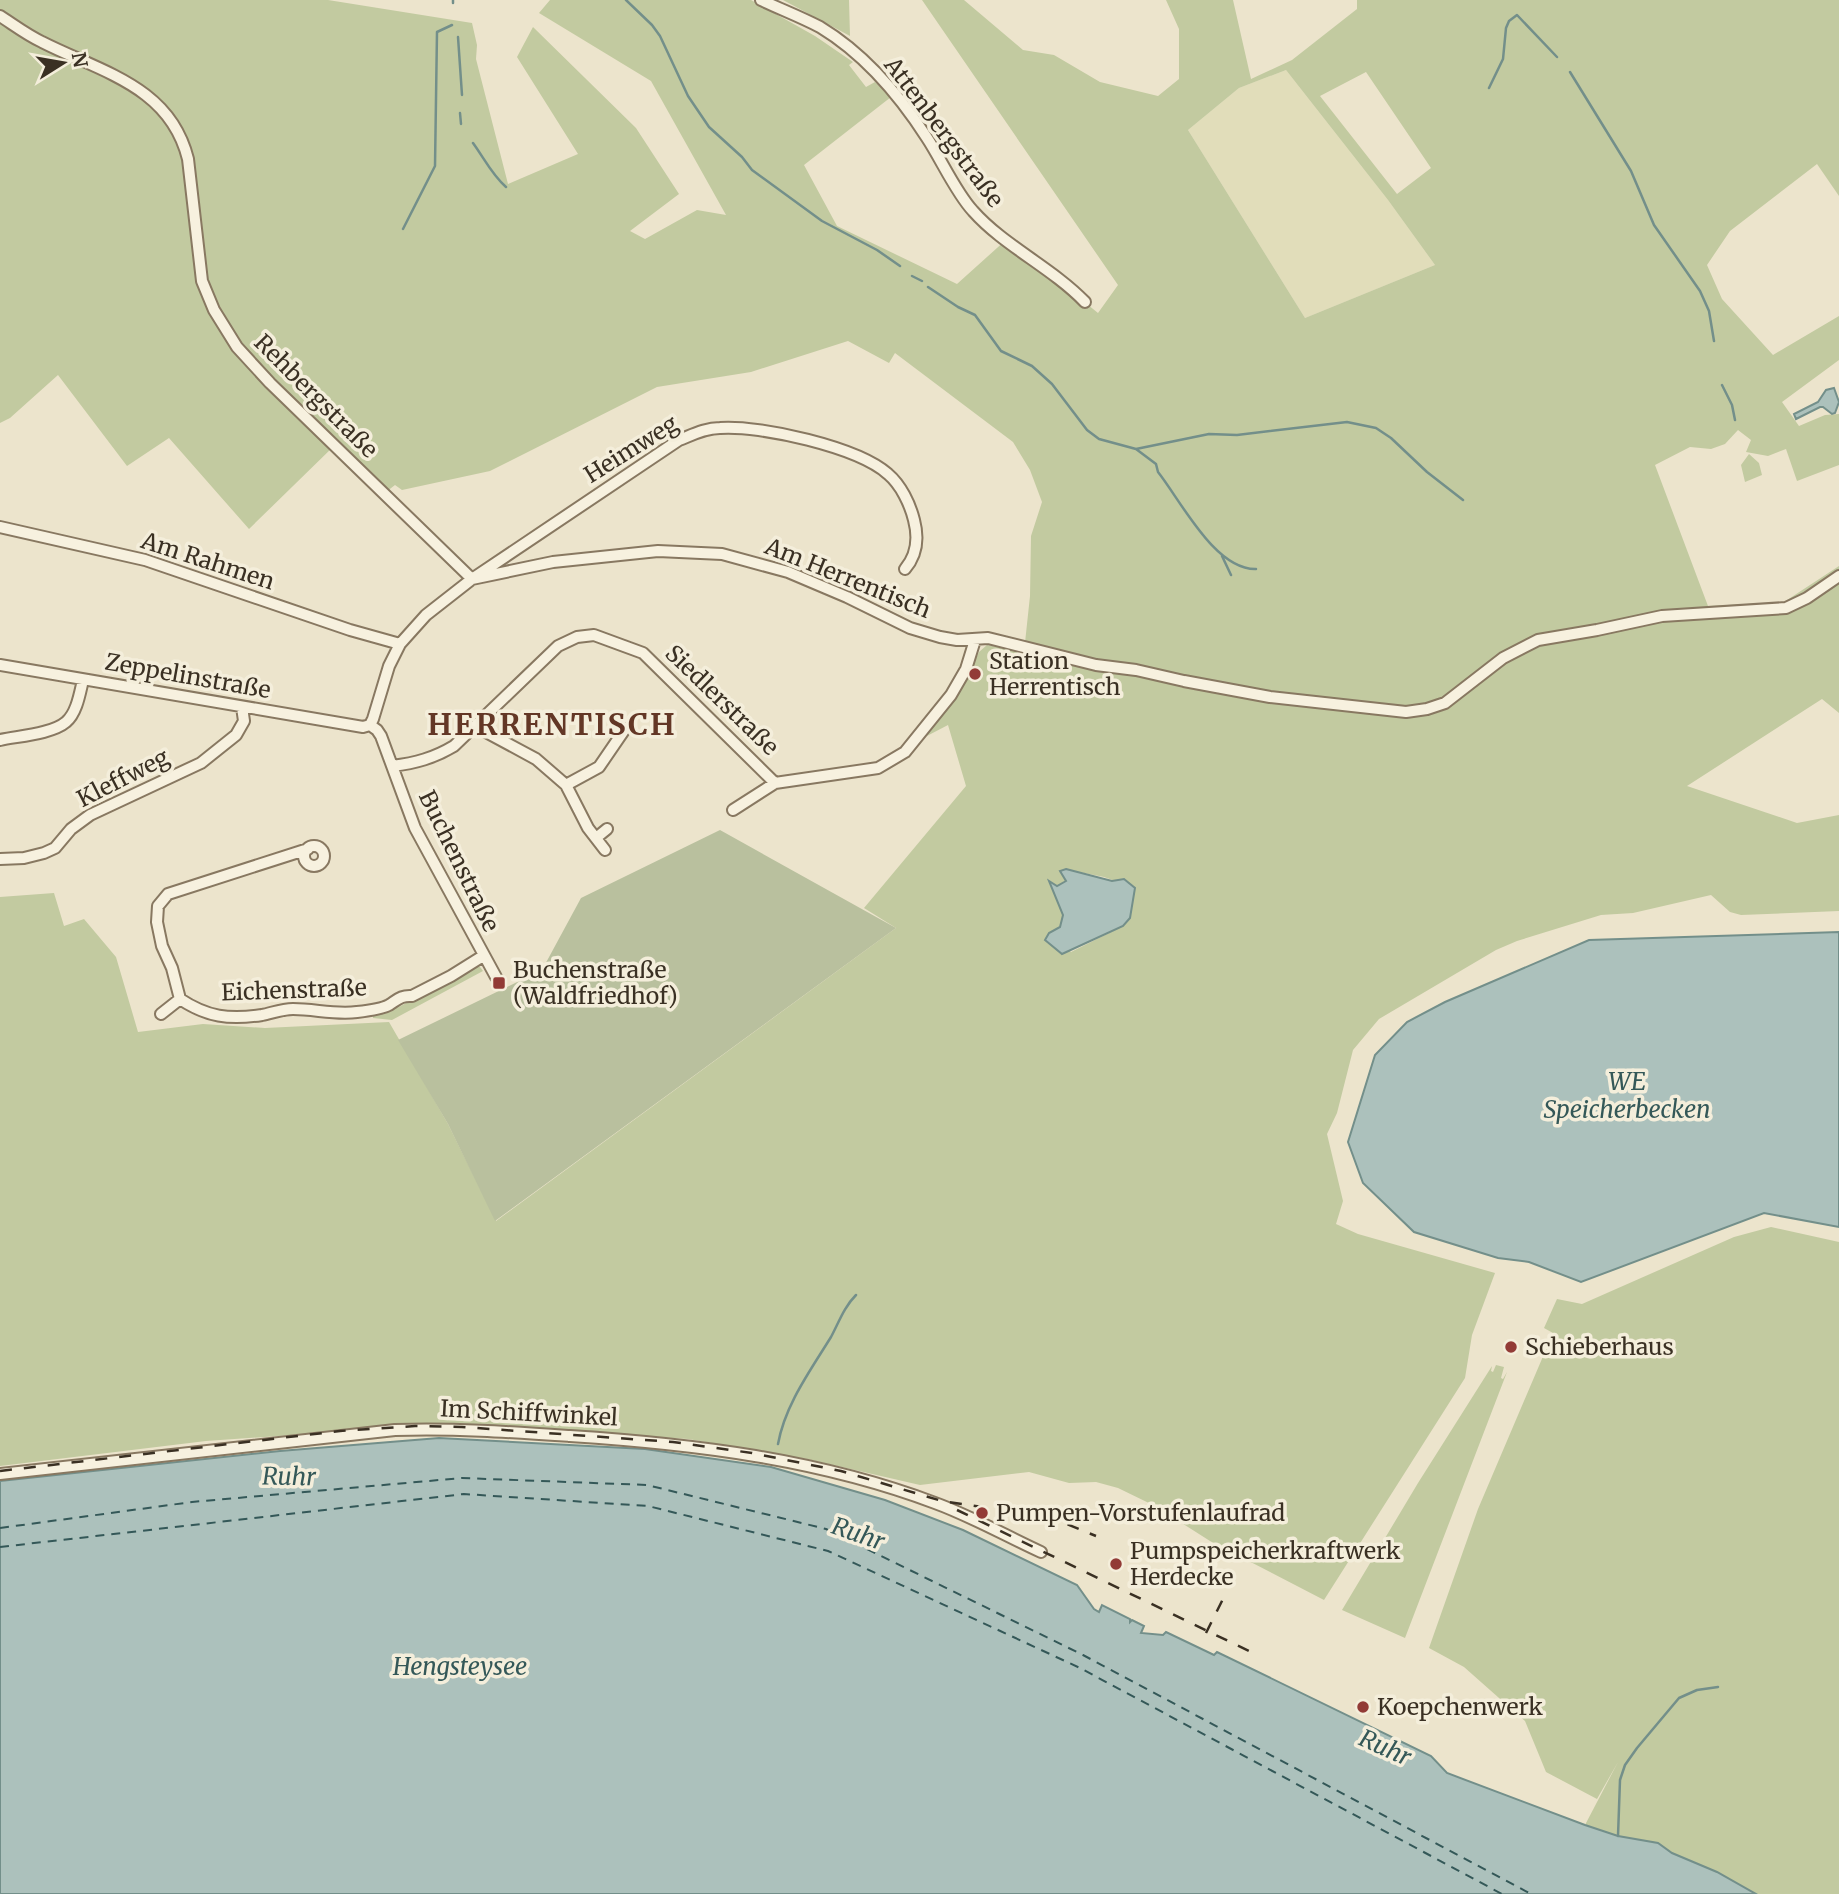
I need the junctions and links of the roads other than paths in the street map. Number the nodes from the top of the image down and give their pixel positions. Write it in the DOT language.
graph roads {
  1 [pos="761,0"];
  2 [pos="0,16"];
  3 [pos="1085,302"];
  4 [pos="0,527"];
  5 [pos="905,569"];
  6 [pos="1839,576"];
  7 [pos="472,579"];
  8 [pos="975,640"];
  9 [pos="400,644"];
  10 [pos="0,665"];
  11 [pos="83,680"];
  12 [pos="242,707"];
  13 [pos="370,725"];
  14 [pos="475,726"];
  15 [pos="625,729"];
  16 [pos="0,740"];
  17 [pos="613,748"];
  18 [pos="624,755"];
  19 [pos="392,766"];
  20 [pos="775,783"];
  21 [pos="566,785"];
  22 [pos="733,810"];
  23 [pos="607,828"];
  24 [pos="596,838"];
  25 [pos="308,849"];
  26 [pos="605,850"];
  27 [pos="0,859"];
  28 [pos="483,956"];
  29 [pos="496,977"];
  30 [pos="180,999"];
  31 [pos="161,1014"];
  32 [pos="0,1474"];
  33 [pos="1041,1552"];
  1 -- 3 [label="street, Attenbergstraße"];
  2 -- 7 [label="street, Rehbergstraße"];
  4 -- 9 [label="street, Am Rahmen"];
  5 -- 7 [label="street, Heimweg"];
  6 -- 8 [label="street, Am Herrentisch"];
  7 -- 8 [label="street, Am Herrentisch"];
  7 -- 9 [label="street, Am Herrentisch"];
  8 -- 20 [label="street"];
  9 -- 13 [label="street, Am Herrentisch"];
  10 -- 11 [label="street, Zeppelinstraße"];
  11 -- 12 [label="street, Zeppelinstraße"];
  11 -- 16 [label="street"];
  12 -- 13 [label="street, Zeppelinstraße"];
  12 -- 27 [label="street, Kleffweg"];
  13 -- 19 [label="street, Buchenstraße"];
  14 -- 19 [label="street, Siedlerstraße"];
  14 -- 20 [label="street, Siedlerstraße"];
  14 -- 21 [label="street"];
  15 -- 17 [label="street"];
  17 -- 18 [label="street"];
  17 -- 21 [label="street"];
  19 -- 28 [label="street, Buchenstraße"];
  20 -- 22 [label="street"];
  21 -- 24 [label="street"];
  23 -- 24 [label="street"];
  24 -- 26 [label="street"];
  25 -- 30 [label="street"];
  28 -- 29 [label="street, Buchenstraße"];
  28 -- 30 [label="street, Eichenstraße"];
  30 -- 31 [label="street"];
  32 -- 33 [label="street, Im Schiffwinkel"];
}
